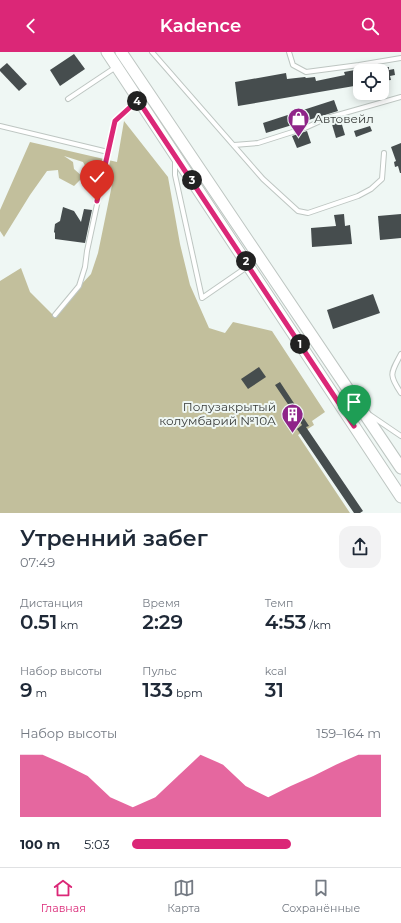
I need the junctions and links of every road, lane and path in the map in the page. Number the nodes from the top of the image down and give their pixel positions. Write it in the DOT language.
graph roads {
  1 [pos="107,52"];
  2 [pos="121,52"];
  3 [pos="152,52"];
  4 [pos="289,52"];
  5 [pos="401,58"];
  6 [pos="116,67"];
  7 [pos="401,97"];
  8 [pos="68,99"];
  9 [pos="138,100"];
  10 [pos="0,126"];
  11 [pos="234,146"];
  12 [pos="108,152"];
  13 [pos="384,153"];
  14 [pos="175,154"];
  15 [pos="249,265"];
  16 [pos="55,315"];
  17 [pos="401,354"];
  18 [pos="401,393"];
  19 [pos="360,408"];
  20 [pos="401,436"];
  21 [pos="399,464"];
  22 [pos="401,497"];
  1 -- 6 [label="main road"];
  2 -- 19 [label="main road"];
  3 -- 11 [label="lane"];
  4 -- 5 [label="lane"];
  6 -- 8 [label="lane"];
  6 -- 9 [label="main road"];
  7 -- 11 [label="lane"];
  9 -- 12 [label="lane"];
  9 -- 14 [label="main road"];
  10 -- 12 [label="lane"];
  11 -- 13 [label="lane"];
  12 -- 16 [label="lane"];
  14 -- 15 [label="main road"];
  14 -- 15 [label="lane"];
  15 -- 22 [label="main road"];
  17 -- 18 [label="lane"];
  19 -- 20 [label="lane"];
  19 -- 21 [label="main road"];
}
